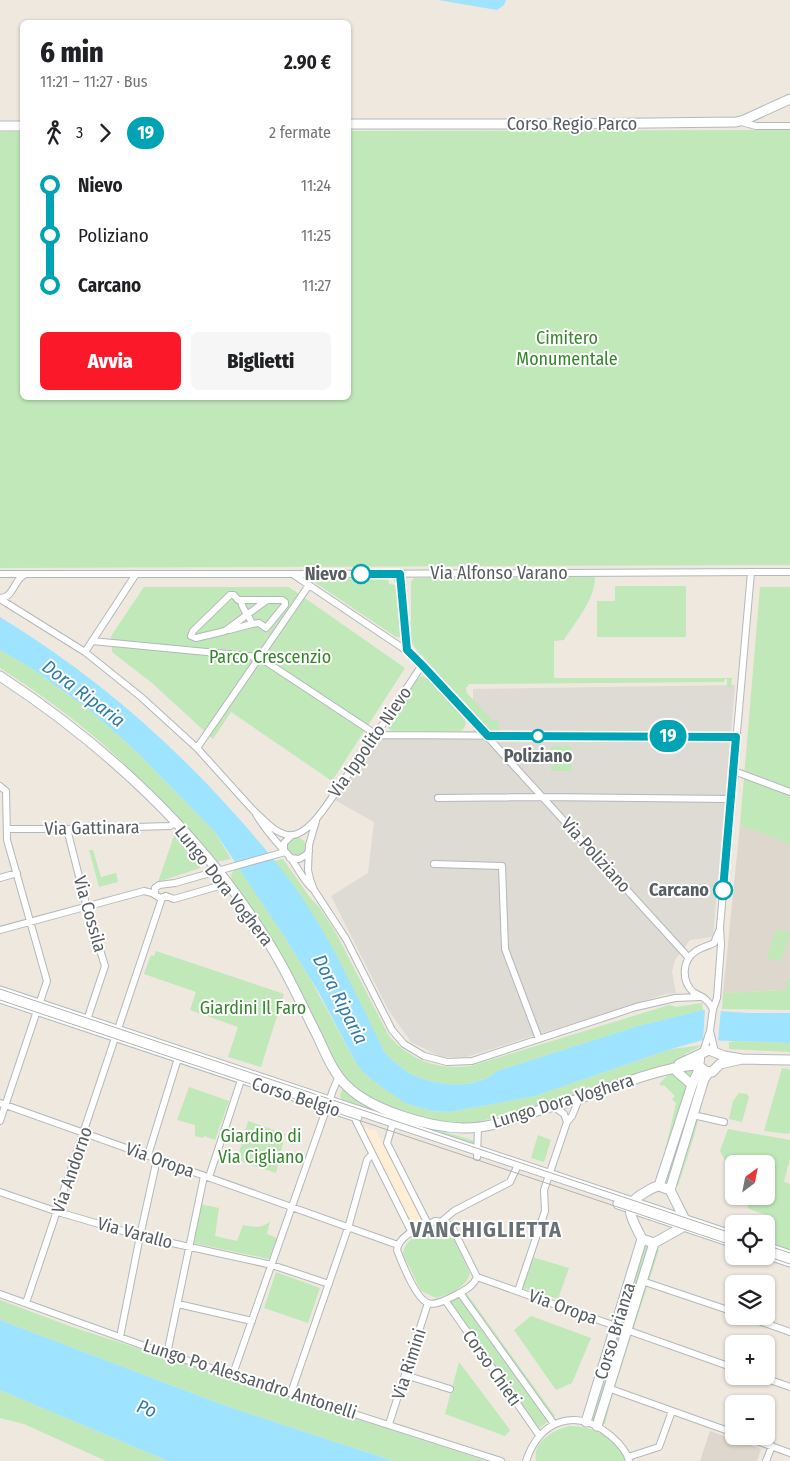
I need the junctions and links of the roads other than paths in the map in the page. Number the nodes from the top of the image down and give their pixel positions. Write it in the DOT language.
graph roads {
  1 [pos="790,99"];
  2 [pos="739,122"];
  3 [pos="351,124"];
  4 [pos="0,126"];
  5 [pos="20,126"];
  6 [pos="790,126"];
  7 [pos="750,572"];
  8 [pos="790,572"];
  9 [pos="27,573"];
  10 [pos="0,574"];
  11 [pos="136,574"];
  12 [pos="293,574"];
  13 [pos="400,574"];
  14 [pos="309,585"];
  15 [pos="11,590"];
  16 [pos="0,598"];
  17 [pos="241,600"];
  18 [pos="267,600"];
  19 [pos="248,615"];
  20 [pos="252,624"];
  21 [pos="225,631"];
  22 [pos="92,641"];
  23 [pos="407,650"];
  24 [pos="84,652"];
  25 [pos="259,657"];
  26 [pos="422,665"];
  27 [pos="0,676"];
  28 [pos="376,735"];
  29 [pos="488,736"];
  30 [pos="736,737"];
  31 [pos="197,748"];
  32 [pos="734,772"];
  33 [pos="0,786"];
  34 [pos="790,792"];
  35 [pos="543,797"];
  36 [pos="438,798"];
  37 [pos="731,799"];
  38 [pos="254,810"];
  39 [pos="316,819"];
  40 [pos="176,823"];
  41 [pos="6,829"];
  42 [pos="67,829"];
  43 [pos="295,834"];
  44 [pos="309,848"];
  45 [pos="285,851"];
  46 [pos="290,858"];
  47 [pos="434,864"];
  48 [pos="217,871"];
  49 [pos="18,873"];
  50 [pos="0,878"];
  51 [pos="225,881"];
  52 [pos="165,887"];
  53 [pos="314,890"];
  54 [pos="155,894"];
  55 [pos="164,897"];
  56 [pos="87,908"];
  57 [pos="30,923"];
  58 [pos="720,927"];
  59 [pos="0,930"];
  60 [pos="709,945"];
  61 [pos="721,955"];
  62 [pos="688,958"];
  63 [pos="689,986"];
  64 [pos="0,991"];
  65 [pos="718,991"];
  66 [pos="0,998"];
  67 [pos="675,998"];
  68 [pos="704,999"];
  69 [pos="714,1006"];
  70 [pos="38,1007"];
  71 [pos="86,1023"];
  72 [pos="117,1034"];
  73 [pos="539,1039"];
  74 [pos="710,1040"];
  75 [pos="701,1053"];
  76 [pos="717,1053"];
  77 [pos="179,1055"];
  78 [pos="742,1059"];
  79 [pos="790,1060"];
  80 [pos="720,1064"];
  81 [pos="699,1066"];
  82 [pos="673,1068"];
  83 [pos="709,1072"];
  84 [pos="242,1076"];
  85 [pos="339,1076"];
  86 [pos="692,1085"];
  87 [pos="579,1099"];
  88 [pos="3,1104"];
  89 [pos="328,1104"];
  90 [pos="554,1106"];
  91 [pos="359,1114"];
  92 [pos="693,1115"];
  93 [pos="0,1121"];
  94 [pos="568,1122"];
  95 [pos="724,1122"];
  96 [pos="392,1126"];
  97 [pos="478,1126"];
  98 [pos="84,1133"];
  99 [pos="372,1154"];
  100 [pos="477,1154"];
  101 [pos="148,1155"];
  102 [pos="157,1158"];
  103 [pos="517,1167"];
  104 [pos="206,1177"];
  105 [pos="548,1178"];
  106 [pos="659,1186"];
  107 [pos="670,1190"];
  108 [pos="0,1192"];
  109 [pos="631,1205"];
  110 [pos="291,1208"];
  111 [pos="58,1212"];
  112 [pos="442,1221"];
  113 [pos="684,1223"];
  114 [pos="428,1224"];
  115 [pos="348,1228"];
  116 [pos="412,1233"];
  117 [pos="725,1234"];
  118 [pos="140,1236"];
  119 [pos="642,1239"];
  120 [pos="725,1239"];
  121 [pos="654,1243"];
  122 [pos="398,1245"];
  123 [pos="190,1247"];
  124 [pos="775,1250"];
  125 [pos="790,1255"];
  126 [pos="775,1257"];
  127 [pos="790,1262"];
  128 [pos="272,1265"];
  129 [pos="477,1277"];
  130 [pos="642,1281"];
  131 [pos="329,1284"];
  132 [pos="518,1291"];
  133 [pos="460,1293"];
  134 [pos="0,1294"];
  135 [pos="445,1300"];
  136 [pos="26,1303"];
  137 [pos="428,1303"];
  138 [pos="178,1304"];
  139 [pos="725,1309"];
  140 [pos="252,1321"];
  141 [pos="770,1325"];
  142 [pos="616,1326"];
  143 [pos="626,1330"];
  144 [pos="790,1332"];
  145 [pos="120,1337"];
  146 [pos="167,1354"];
  147 [pos="725,1365"];
  148 [pos="233,1374"];
  149 [pos="405,1375"];
  150 [pos="775,1382"];
  151 [pos="790,1387"];
  152 [pos="450,1388"];
  153 [pos="608,1388"];
  154 [pos="291,1393"];
  155 [pos="672,1411"];
  156 [pos="586,1422"];
  157 [pos="389,1424"];
  158 [pos="554,1424"];
  159 [pos="596,1426"];
  160 [pos="725,1430"];
  161 [pos="539,1435"];
  162 [pos="769,1445"];
  163 [pos="772,1446"];
  164 [pos="790,1453"];
  165 [pos="628,1459"];
  166 [pos="501,1461"];
  167 [pos="526,1461"];
  168 [pos="766,1461"];
  1 -- 2 [label="street, Corso Regio Parco"];
  2 -- 3 [label="street, Corso Regio Parco"];
  2 -- 6 [label="street"];
  4 -- 5 [label="street"];
  7 -- 8 [label="street, Via Alfonso Varano"];
  7 -- 13 [label="street, Via Alfonso Varano"];
  7 -- 30 [label="street"];
  9 -- 10 [label="street, Via Alfonso Varano"];
  9 -- 11 [label="street, Via Alfonso Varano"];
  9 -- 15 [label="street"];
  10 -- 15 [label="street"];
  11 -- 12 [label="street, Via Alfonso Varano"];
  11 -- 22 [label="street"];
  12 -- 13 [label="street, Via Alfonso Varano"];
  12 -- 14 [label="street, Via Poliziano"];
  13 -- 23 [label="street"];
  14 -- 23 [label="street, Via Poliziano"];
  14 -- 25 [label="street"];
  15 -- 16 [label="street"];
  16 -- 24 [label="street"];
  17 -- 18 [label="street"];
  17 -- 19 [label="street"];
  17 -- 21 [label="street"];
  18 -- 19 [label="street"];
  18 -- 20 [label="street"];
  19 -- 20 [label="street"];
  19 -- 21 [label="street"];
  20 -- 21 [label="street"];
  22 -- 24 [label="street"];
  22 -- 25 [label="street"];
  23 -- 26 [label="street, Via Poliziano"];
  24 -- 31 [label="street"];
  25 -- 28 [label="street"];
  25 -- 31 [label="street"];
  26 -- 28 [label="street, Via Ippolito Nievo"];
  26 -- 29 [label="street, Via Poliziano"];
  27 -- 40 [label="street, Lungo Dora Voghera"];
  28 -- 29 [label="street"];
  28 -- 39 [label="street, Via Ippolito Nievo"];
  29 -- 30 [label="street"];
  29 -- 35 [label="street, Via Poliziano"];
  30 -- 32 [label="street"];
  31 -- 38 [label="street"];
  32 -- 34 [label="street"];
  32 -- 37 [label="street"];
  33 -- 41 [label="street"];
  35 -- 36 [label="street, Via Poliziano"];
  35 -- 37 [label="street, Via Poliziano"];
  35 -- 62 [label="street, Via Poliziano"];
  37 -- 58 [label="street"];
  38 -- 43 [label="street"];
  38 -- 45 [label="street"];
  39 -- 43 [label="street"];
  39 -- 44 [label="street"];
  40 -- 42 [label="street, Via Gattinara"];
  40 -- 48 [label="street, Lungo Dora Voghera"];
  41 -- 42 [label="street, Via Gattinara"];
  41 -- 49 [label="street"];
  42 -- 56 [label="street, Via Cossila"];
  43 -- 44 [label="street"];
  43 -- 45 [label="street"];
  44 -- 46 [label="street"];
  44 -- 53 [label="street"];
  45 -- 46 [label="street"];
  45 -- 48 [label="street"];
  46 -- 53 [label="street"];
  47 -- 73 [label="street"];
  48 -- 51 [label="street, Lungo Dora Voghera"];
  48 -- 52 [label="street"];
  49 -- 50 [label="street"];
  49 -- 57 [label="street"];
  51 -- 55 [label="street"];
  51 -- 85 [label="street, Lungo Dora Voghera"];
  52 -- 54 [label="street"];
  52 -- 55 [label="street"];
  53 -- 73 [label="street"];
  54 -- 55 [label="street"];
  54 -- 56 [label="street"];
  55 -- 72 [label="street, Via Andorno"];
  56 -- 57 [label="street"];
  56 -- 71 [label="street, Via Cossila"];
  57 -- 59 [label="street"];
  57 -- 70 [label="street"];
  58 -- 60 [label="street"];
  58 -- 61 [label="street"];
  60 -- 61 [label="street"];
  60 -- 62 [label="street"];
  61 -- 65 [label="street"];
  62 -- 63 [label="street"];
  63 -- 67 [label="street"];
  63 -- 68 [label="street"];
  64 -- 70 [label="street, Corso Belgio"];
  65 -- 68 [label="street"];
  65 -- 69 [label="street"];
  66 -- 70 [label="street, Corso Belgio"];
  67 -- 68 [label="street"];
  67 -- 73 [label="street"];
  68 -- 69 [label="street"];
  69 -- 74 [label="street"];
  70 -- 71 [label="street, Corso Belgio"];
  70 -- 88 [label="street"];
  71 -- 72 [label="street, Corso Belgio"];
  72 -- 77 [label="street, Corso Belgio"];
  72 -- 98 [label="street, Via Andorno"];
  74 -- 75 [label="street"];
  74 -- 76 [label="street"];
  75 -- 76 [label="street, Lungo Dora Voghera"];
  75 -- 81 [label="street"];
  75 -- 82 [label="street, Lungo Dora Voghera"];
  76 -- 78 [label="street, Lungo Dora Voghera"];
  76 -- 80 [label="street"];
  77 -- 84 [label="street, Corso Belgio"];
  77 -- 101 [label="street"];
  78 -- 79 [label="street, Lungo Dora Voghera"];
  78 -- 80 [label="street, Lungo Dora Voghera"];
  80 -- 83 [label="street, Lungo Dora Voghera"];
  81 -- 82 [label="street, Lungo Dora Voghera"];
  81 -- 83 [label="street"];
  81 -- 86 [label="street"];
  82 -- 86 [label="street"];
  82 -- 87 [label="street, Lungo Dora Voghera"];
  83 -- 92 [label="street"];
  84 -- 89 [label="street, Corso Belgio"];
  84 -- 104 [label="street"];
  85 -- 89 [label="street"];
  85 -- 97 [label="street, Lungo Dora Voghera"];
  86 -- 106 [label="street"];
  87 -- 90 [label="street, Lungo Dora Voghera"];
  87 -- 94 [label="street"];
  88 -- 93 [label="street"];
  88 -- 98 [label="street, Via Oropa"];
  89 -- 91 [label="street, Corso Belgio"];
  89 -- 110 [label="street"];
  90 -- 94 [label="street"];
  90 -- 97 [label="street, Lungo Dora Voghera"];
  91 -- 96 [label="street, Corso Belgio"];
  91 -- 99 [label="street"];
  92 -- 95 [label="street"];
  92 -- 107 [label="street"];
  94 -- 105 [label="street"];
  96 -- 100 [label="street, Corso Belgio"];
  96 -- 114 [label="street"];
  97 -- 100 [label="street"];
  98 -- 101 [label="street, Via Oropa"];
  98 -- 111 [label="street, Via Andorno"];
  99 -- 115 [label="street"];
  99 -- 116 [label="street"];
  100 -- 103 [label="street, Corso Belgio"];
  101 -- 102 [label="street, Via Oropa"];
  102 -- 104 [label="street, Via Oropa"];
  102 -- 118 [label="street"];
  103 -- 105 [label="street, Corso Belgio"];
  103 -- 112 [label="street"];
  104 -- 110 [label="street, Via Oropa"];
  104 -- 123 [label="street"];
  105 -- 109 [label="street, Corso Belgio"];
  105 -- 132 [label="street"];
  106 -- 107 [label="street"];
  106 -- 109 [label="street"];
  107 -- 113 [label="street"];
  108 -- 111 [label="street, Via Varallo"];
  109 -- 113 [label="street, Corso Belgio"];
  109 -- 119 [label="street"];
  110 -- 115 [label="street, Via Oropa"];
  110 -- 128 [label="street"];
  111 -- 118 [label="street, Via Varallo"];
  111 -- 136 [label="street, Via Andorno"];
  112 -- 114 [label="street"];
  112 -- 129 [label="street"];
  113 -- 117 [label="street, Corso Belgio"];
  113 -- 120 [label="street, Corso Belgio"];
  113 -- 121 [label="street"];
  114 -- 116 [label="street"];
  115 -- 122 [label="street, Via Oropa"];
  115 -- 131 [label="street"];
  116 -- 122 [label="street"];
  118 -- 123 [label="street, Via Varallo"];
  118 -- 145 [label="street"];
  119 -- 121 [label="street"];
  119 -- 142 [label="street, Corso Brianza"];
  121 -- 130 [label="street, Corso Brianza"];
  122 -- 137 [label="street"];
  123 -- 128 [label="street, Via Varallo"];
  123 -- 138 [label="street"];
  124 -- 125 [label="street"];
  126 -- 127 [label="street"];
  128 -- 131 [label="street, Via Varallo"];
  128 -- 140 [label="street"];
  129 -- 132 [label="street, Via Oropa"];
  129 -- 133 [label="street"];
  130 -- 139 [label="street"];
  130 -- 143 [label="street, Corso Brianza"];
  131 -- 154 [label="street"];
  132 -- 142 [label="street, Via Oropa"];
  133 -- 135 [label="street"];
  133 -- 158 [label="street, Corso Chieti"];
  134 -- 136 [label="street, Lungo Po Alessandro Antonelli"];
  135 -- 137 [label="street"];
  135 -- 161 [label="street, Corso Chieti"];
  136 -- 145 [label="street, Lungo Po Alessandro Antonelli"];
  137 -- 149 [label="street, Via Rimini"];
  138 -- 140 [label="street"];
  138 -- 146 [label="street"];
  140 -- 148 [label="street"];
  141 -- 144 [label="street"];
  142 -- 143 [label="street, Via Oropa"];
  142 -- 156 [label="street, Corso Brianza"];
  143 -- 147 [label="street, Via Oropa"];
  143 -- 153 [label="street, Corso Brianza"];
  145 -- 146 [label="street, Lungo Po Alessandro Antonelli"];
  146 -- 148 [label="street, Lungo Po Alessandro Antonelli"];
  148 -- 154 [label="street, Lungo Po Alessandro Antonelli"];
  149 -- 152 [label="street"];
  149 -- 157 [label="street, Via Rimini"];
  150 -- 151 [label="street"];
  153 -- 155 [label="street"];
  153 -- 159 [label="street, Corso Brianza"];
  154 -- 157 [label="street, Lungo Po Alessandro Antonelli"];
  155 -- 160 [label="street"];
  155 -- 165 [label="street"];
  156 -- 158 [label="street"];
  156 -- 159 [label="street"];
  157 -- 166 [label="street, Lungo Po Alessandro Antonelli"];
  158 -- 161 [label="street"];
  159 -- 165 [label="street"];
  161 -- 167 [label="street"];
  162 -- 163 [label="street"];
  163 -- 164 [label="street"];
  163 -- 168 [label="street"];
}
